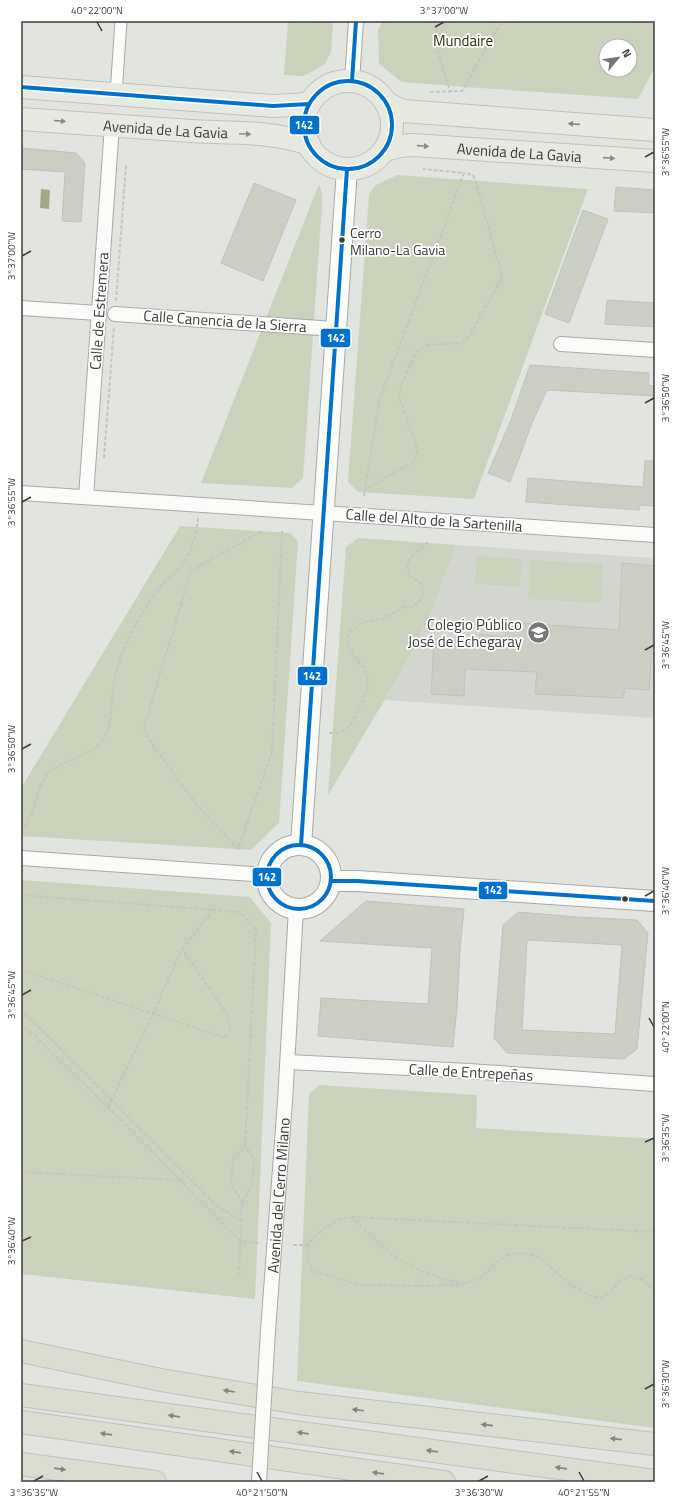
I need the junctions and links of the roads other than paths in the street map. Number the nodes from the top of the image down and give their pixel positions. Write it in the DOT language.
graph roads {
  1 [pos="121,21"];
  2 [pos="356,21"];
  3 [pos="352,81"];
  4 [pos="21,87"];
  5 [pos="116,94"];
  6 [pos="386,103"];
  7 [pos="309,104"];
  8 [pos="21,119"];
  9 [pos="112,125"];
  10 [pos="655,130"];
  11 [pos="308,144"];
  12 [pos="385,150"];
  13 [pos="655,161"];
  14 [pos="347,169"];
  15 [pos="21,308"];
  16 [pos="98,313"];
  17 [pos="115,314"];
  18 [pos="336,329"];
  19 [pos="561,344"];
  20 [pos="655,350"];
  21 [pos="21,492"];
  22 [pos="86,497"];
  23 [pos="323,513"];
  24 [pos="655,535"];
  25 [pos="300,845"];
  26 [pos="21,858"];
  27 [pos="267,875"];
  28 [pos="331,881"];
  29 [pos="655,901"];
  30 [pos="296,909"];
  31 [pos="288,1062"];
  32 [pos="655,1084"];
  33 [pos="21,1351"];
  34 [pos="21,1387"];
  35 [pos="21,1395"];
  36 [pos="152,1413"];
  37 [pos="21,1422"];
  38 [pos="655,1444"];
  39 [pos="21,1464"];
  40 [pos="655,1481"];
  41 [pos="155,1482"];
  42 [pos="259,1482"];
  43 [pos="444,1482"];
  1 -- 5 [label="street"];
  2 -- 3 [label="street"];
  3 -- 6 [label="main road"];
  3 -- 7 [label="main road"];
  4 -- 5 [label="main road, Avenida de La Gavia"];
  5 -- 7 [label="main road, Avenida de La Gavia"];
  10 -- 6 [label="main road, one-way"];
  6 -- 12 [label="main road"];
  7 -- 11 [label="main road"];
  8 -- 9 [label="main road, Avenida de La Gavia, one-way"];
  9 -- 11 [label="main road, Avenida de La Gavia, one-way"];
  9 -- 16 [label="street, Calle de Estremera"];
  11 -- 14 [label="main road"];
  12 -- 13 [label="main road, Avenida de La Gavia, one-way"];
  12 -- 14 [label="main road"];
  14 -- 18 [label="main road"];
  15 -- 16 [label="street"];
  16 -- 22 [label="street, Calle de Estremera"];
  17 -- 18 [label="street, Calle Canencia de la Sierra"];
  18 -- 23 [label="main road"];
  19 -- 20 [label="street"];
  21 -- 22 [label="street, Calle del Alto de la Sartenilla"];
  22 -- 23 [label="street, Calle del Alto de la Sartenilla"];
  23 -- 24 [label="street, Calle del Alto de la Sartenilla"];
  23 -- 25 [label="main road"];
  25 -- 27 [label="main road"];
  25 -- 28 [label="main road"];
  26 -- 27 [label="street"];
  27 -- 30 [label="main road"];
  28 -- 29 [label="main road"];
  28 -- 30 [label="main road"];
  30 -- 31 [label="street, Avenida del Cerro Milano"];
  31 -- 32 [label="street, Calle de Entrepeñas"];
  31 -- 42 [label="street, Avenida del Cerro Milano, bridge"];
  38 -- 33 [label="highway, one-way"];
  34 -- 36 [label="highway"];
  35 -- 36 [label="highway"];
  40 -- 36 [label="highway, one-way"];
  43 -- 37 [label="highway, one-way"];
  39 -- 41 [label="highway, one-way"];
}
